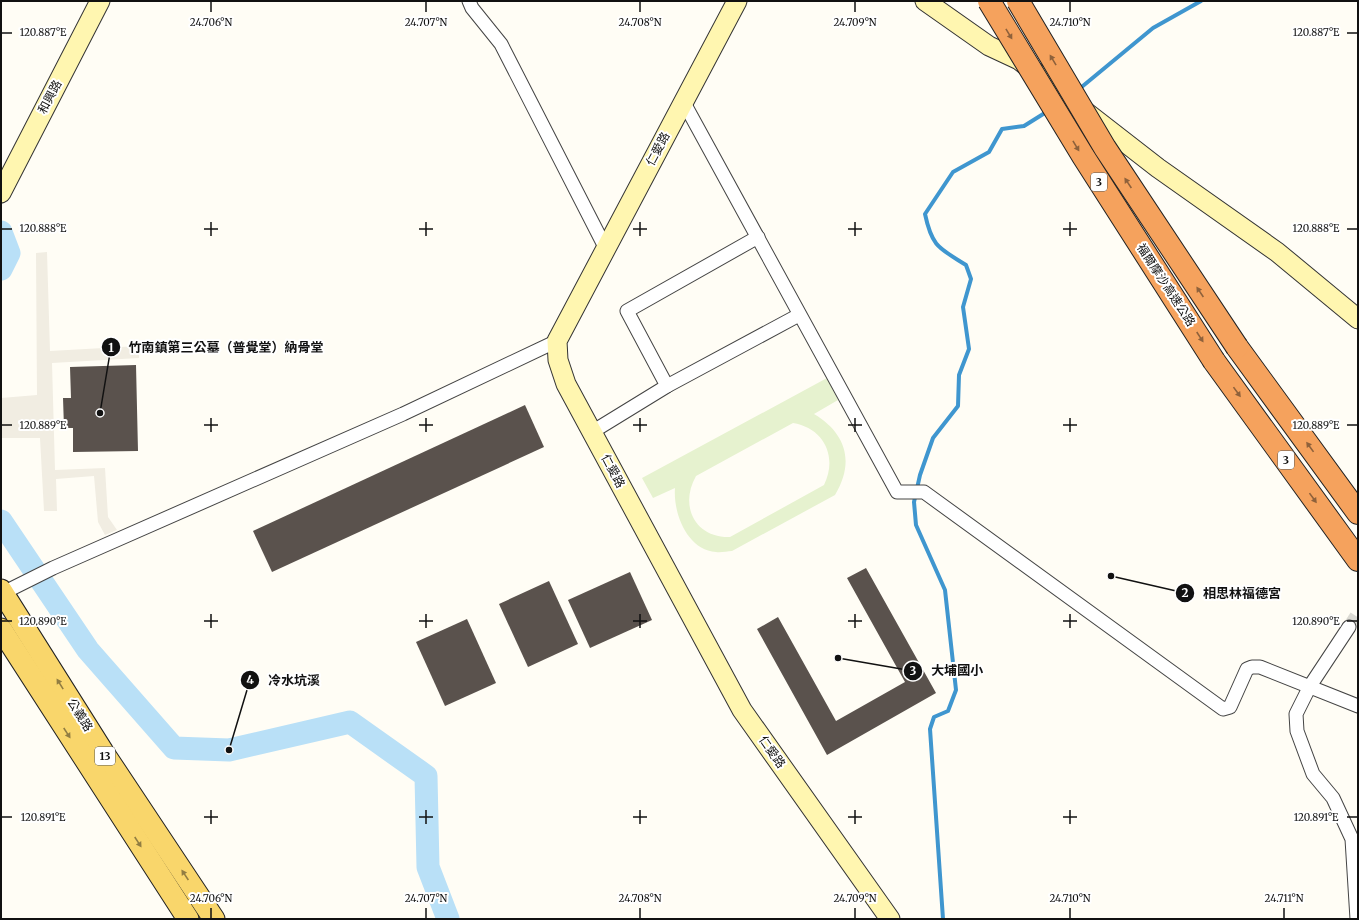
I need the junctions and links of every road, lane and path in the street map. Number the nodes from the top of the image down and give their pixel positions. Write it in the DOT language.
graph roads {
  1 [pos="100,1"];
  2 [pos="469,1"];
  3 [pos="737,1"];
  4 [pos="925,1"];
  5 [pos="989,1"];
  6 [pos="1018,1"];
  7 [pos="684,101"];
  8 [pos="1,193"];
  9 [pos="758,237"];
  10 [pos="605,247"];
  11 [pos="799,315"];
  12 [pos="1358,319"];
  13 [pos="557,341"];
  14 [pos="667,386"];
  15 [pos="592,432"];
  16 [pos="1358,513"];
  17 [pos="1358,560"];
  18 [pos="6,591"];
  19 [pos="1349,627"];
  20 [pos="1,629"];
  21 [pos="1310,686"];
  22 [pos="1358,706"];
  23 [pos="188,919"];
  24 [pos="214,919"];
  25 [pos="890,919"];
  26 [pos="1357,919"];
  1 -- 8 [label="street, 和興路"];
  2 -- 10 [label="street"];
  3 -- 7 [label="street, 仁愛路"];
  4 -- 12 [label="street"];
  5 -- 17 [label="highway, 福爾摩沙高速公路 / 3, one-way, bridge"];
  16 -- 6 [label="highway, 福爾摩沙高速公路 / 3, one-way, bridge"];
  7 -- 9 [label="street"];
  7 -- 10 [label="street, 仁愛路"];
  9 -- 11 [label="street"];
  9 -- 14 [label="street"];
  10 -- 13 [label="street, 仁愛路"];
  11 -- 14 [label="street"];
  11 -- 21 [label="street"];
  13 -- 15 [label="street, 仁愛路"];
  13 -- 18 [label="street"];
  14 -- 15 [label="street"];
  15 -- 25 [label="street, 仁愛路"];
  24 -- 18 [label="main road, 公義路 / 13, one-way"];
  19 -- 21 [label="street"];
  20 -- 23 [label="main road, 公義路 / 13, one-way"];
  21 -- 22 [label="street"];
  21 -- 26 [label="street"];
}
